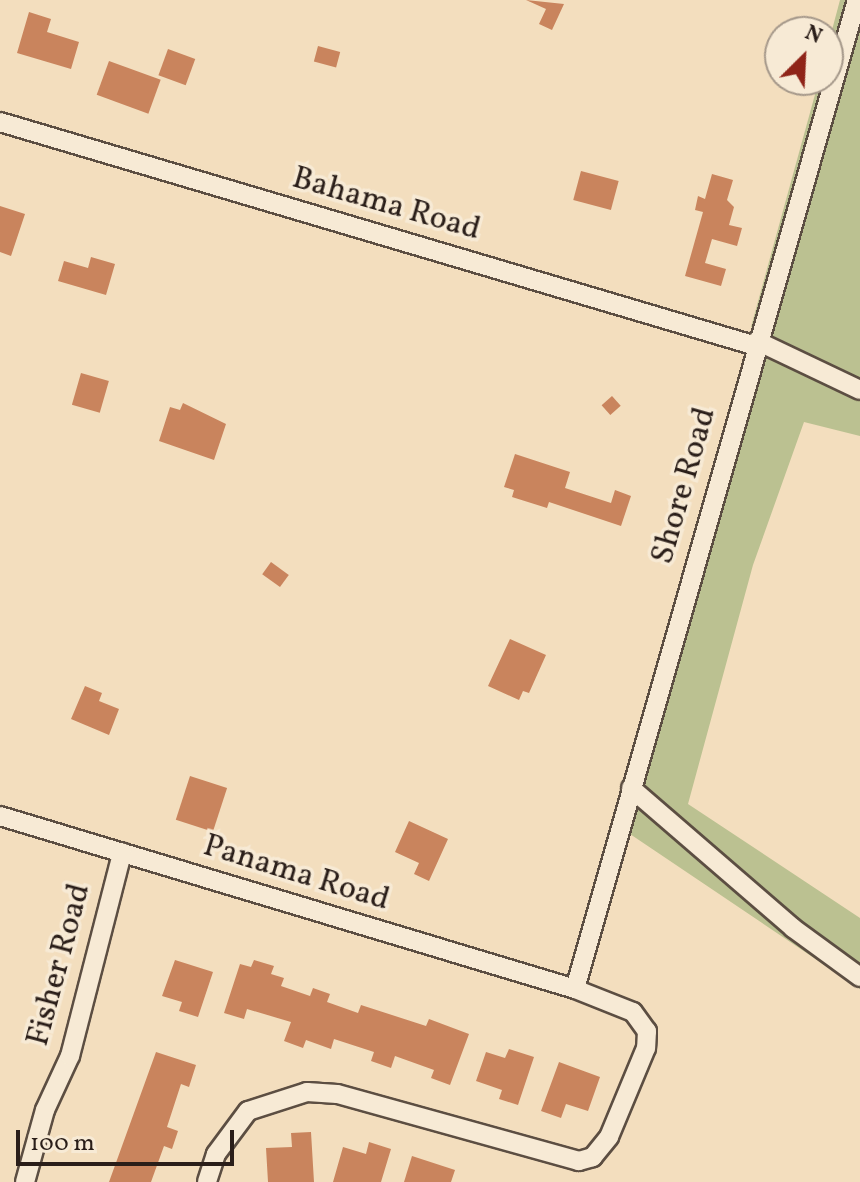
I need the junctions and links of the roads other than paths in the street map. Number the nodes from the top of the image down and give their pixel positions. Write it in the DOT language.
graph roads {
  1 [pos="857,0"];
  2 [pos="0,122"];
  3 [pos="756,344"];
  4 [pos="860,390"];
  5 [pos="631,788"];
  6 [pos="0,816"];
  7 [pos="122,853"];
  8 [pos="860,977"];
  9 [pos="575,989"];
  10 [pos="25,1182"];
  11 [pos="207,1182"];
  1 -- 3 [label="street, Shore Road"];
  2 -- 3 [label="street, Bahama Road"];
  3 -- 4 [label="street, Bahama Road"];
  3 -- 5 [label="street, Shore Road"];
  5 -- 8 [label="street"];
  5 -- 9 [label="street, Shore Road"];
  6 -- 7 [label="street, Panama Road"];
  7 -- 9 [label="street, Panama Road"];
  7 -- 10 [label="street, Fisher Road"];
  9 -- 11 [label="street, Panama Road"];
}
